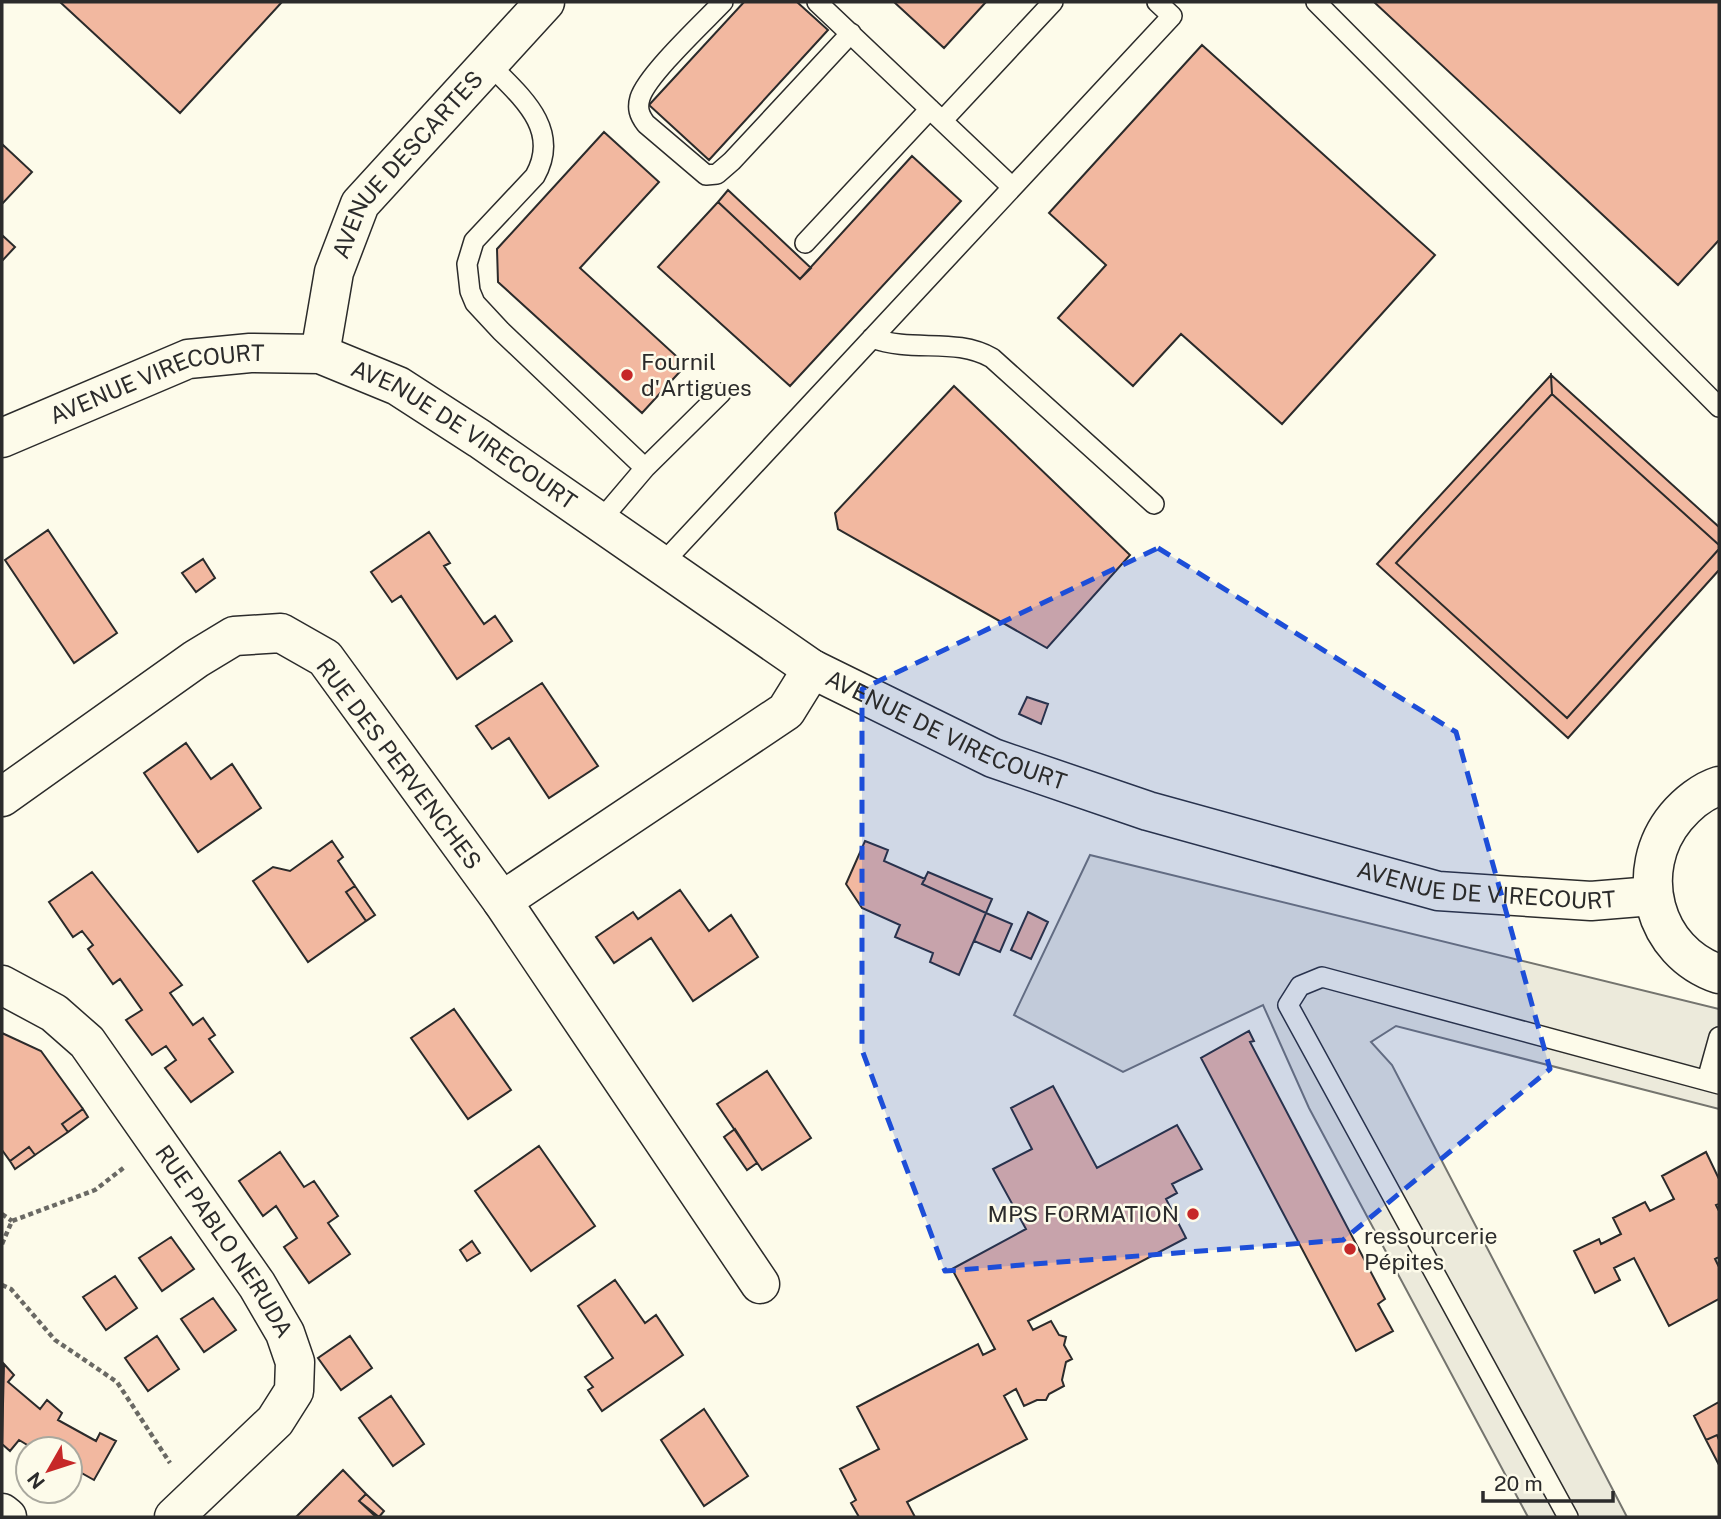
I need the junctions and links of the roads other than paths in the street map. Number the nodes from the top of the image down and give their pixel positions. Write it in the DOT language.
graph roads {
  1 [pos="545,2"];
  2 [pos="723,2"];
  3 [pos="817,2"];
  4 [pos="1053,2"];
  5 [pos="1157,2"];
  6 [pos="1316,2"];
  7 [pos="851,33"];
  8 [pos="488,63"];
  9 [pos="937,115"];
  10 [pos="1013,187"];
  11 [pos="805,243"];
  12 [pos="872,338"];
  13 [pos="320,354"];
  14 [pos="721,393"];
  15 [pos="1719,407"];
  16 [pos="2,438"];
  17 [pos="645,468"];
  18 [pos="1154,504"];
  19 [pos="600,522"];
  20 [pos="662,565"];
  21 [pos="812,669"];
  22 [pos="1719,786"];
  23 [pos="2,797"];
  24 [pos="1652,896"];
  25 [pos="502,901"];
  26 [pos="1719,974"];
  27 [pos="2,985"];
  28 [pos="1719,1037"];
  29 [pos="1713,1082"];
  30 [pos="760,1284"];
  31 [pos="185,1508"];
  32 [pos="2,1513"];
  33 [pos="7,1517"];
  34 [pos="1568,1517"];
  1 -- 8 [label="street, AVENUE DESCARTES"];
  2 -- 7 [label="lane"];
  3 -- 7 [label="lane"];
  4 -- 9 [label="lane"];
  5 -- 10 [label="lane"];
  6 -- 15 [label="lane"];
  7 -- 9 [label="lane"];
  8 -- 13 [label="street, AVENUE DESCARTES"];
  8 -- 17 [label="lane"];
  9 -- 10 [label="lane"];
  9 -- 11 [label="lane"];
  10 -- 12 [label="lane"];
  12 -- 18 [label="lane"];
  12 -- 20 [label="lane"];
  13 -- 16 [label="street, AVENUE VIRECOURT"];
  13 -- 19 [label="street, AVENUE DE VIRECOURT"];
  14 -- 17 [label="lane"];
  17 -- 19 [label="lane"];
  19 -- 20 [label="street, AVENUE DE VIRECOURT"];
  20 -- 21 [label="street, AVENUE DE VIRECOURT"];
  21 -- 24 [label="street, AVENUE DE VIRECOURT"];
  21 -- 25 [label="street"];
  22 -- 24 [label="street"];
  23 -- 25 [label="street, RUE DES PERVENCHES"];
  24 -- 26 [label="street"];
  25 -- 30 [label="street, RUE DES PERVENCHES"];
  27 -- 31 [label="street, RUE PABLO NERUDA"];
  28 -- 29 [label="lane"];
  29 -- 34 [label="lane"];
  32 -- 33 [label="street"];
}
